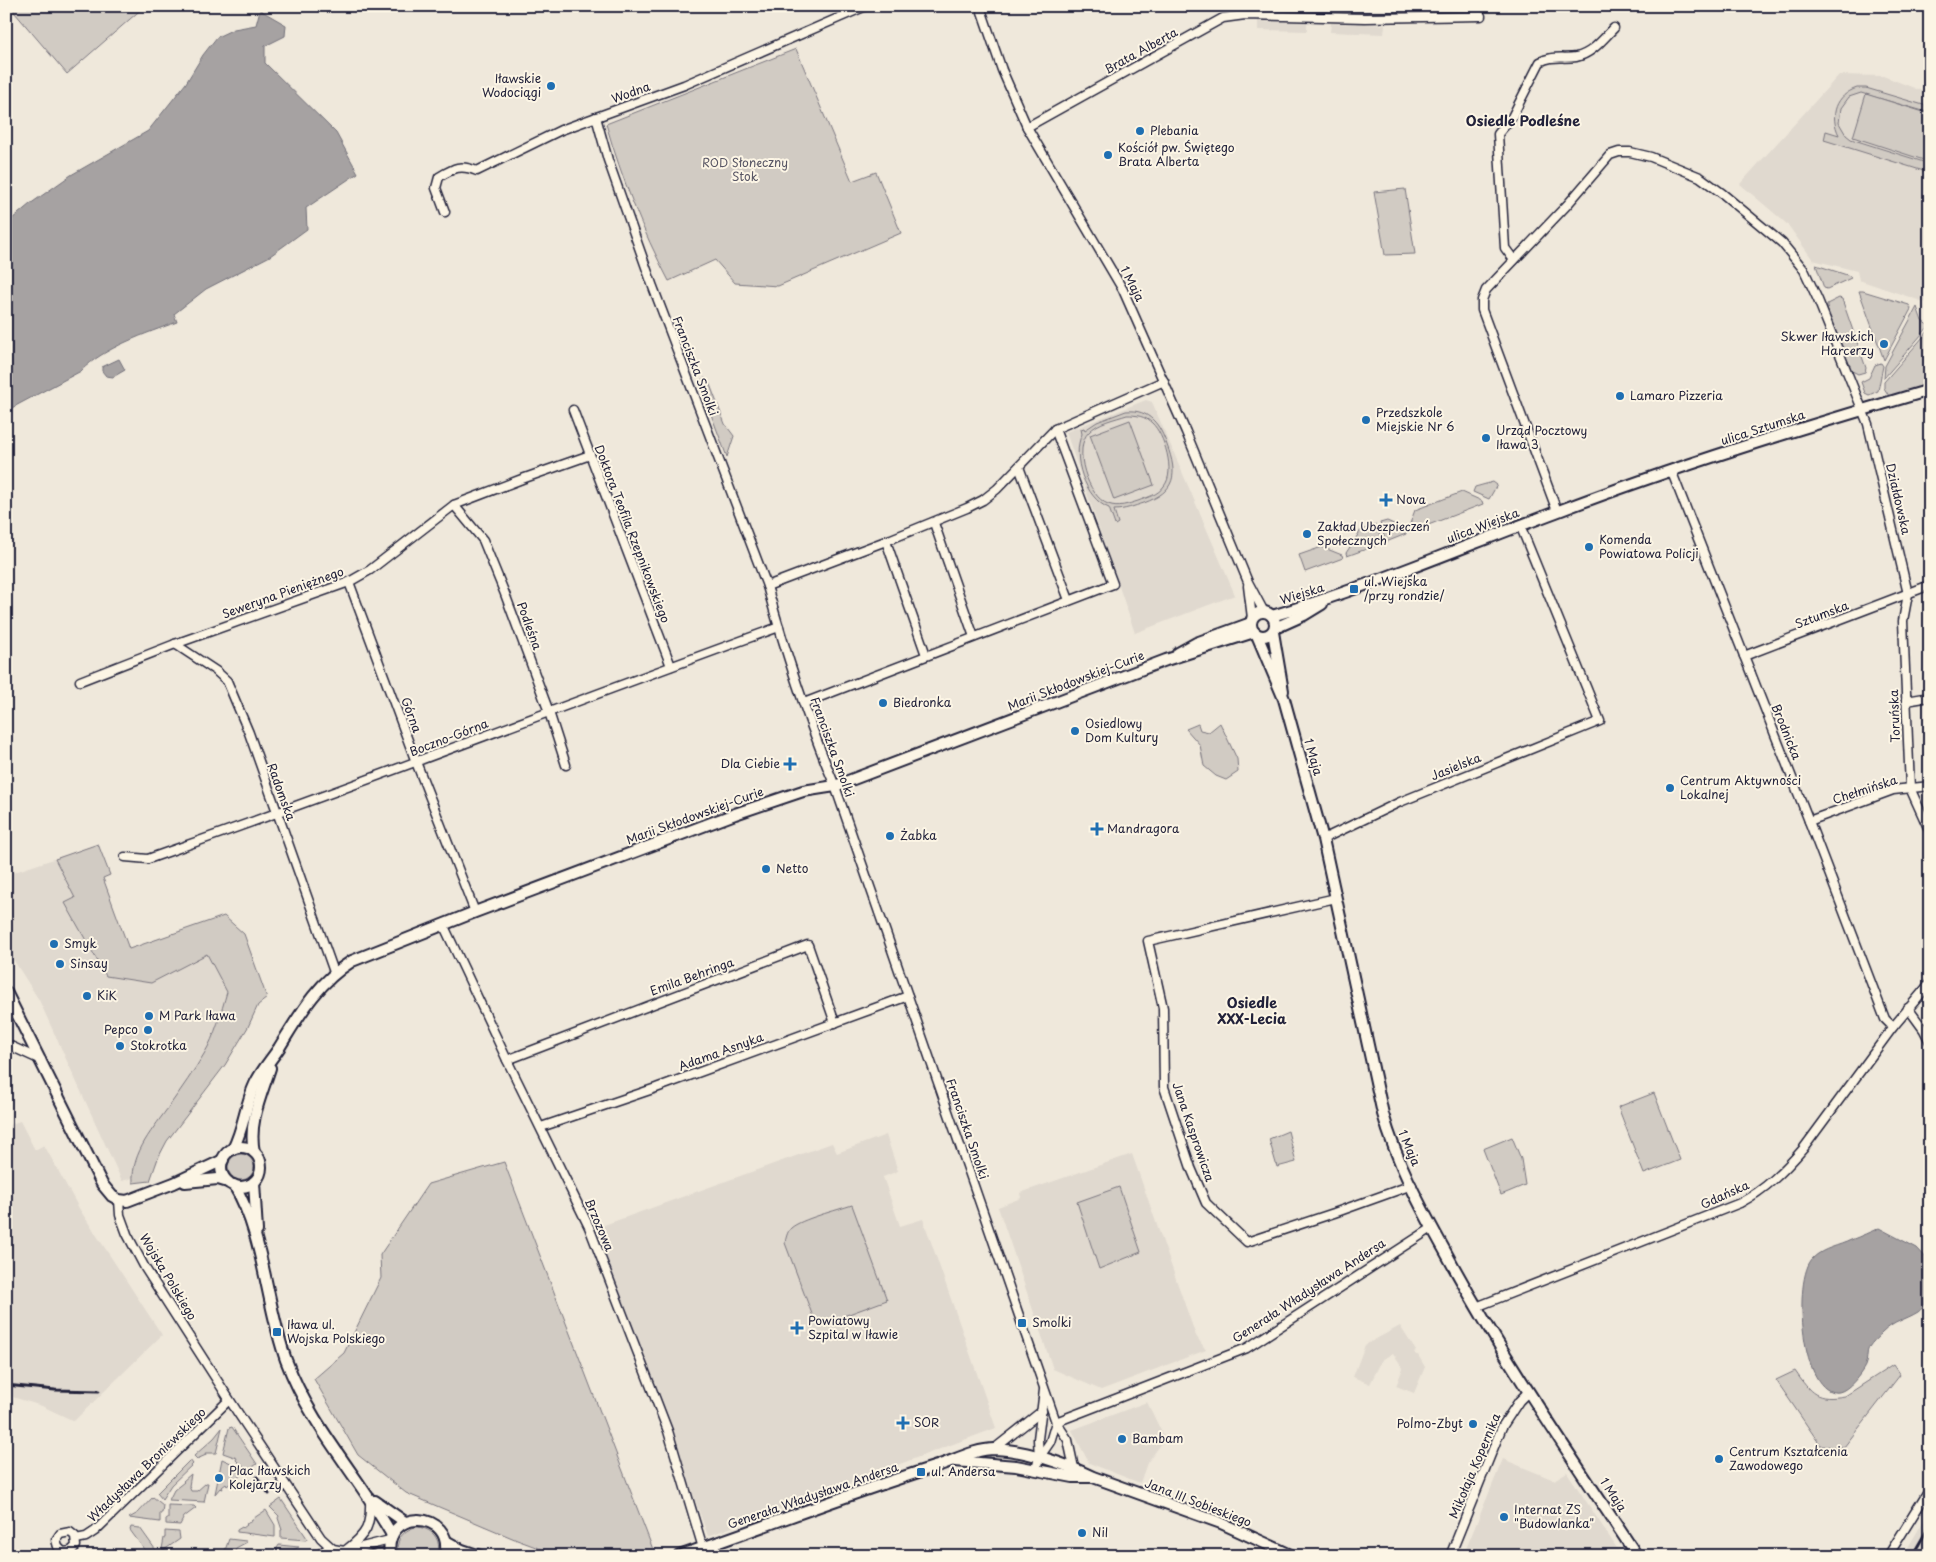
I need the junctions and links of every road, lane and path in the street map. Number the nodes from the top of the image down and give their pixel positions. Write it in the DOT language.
graph roads {
  1 [pos="866,6"];
  2 [pos="980,6"];
  3 [pos="1481,16"];
  4 [pos="1614,28"];
  5 [pos="596,117"];
  6 [pos="1027,127"];
  7 [pos="445,212"];
  8 [pos="1514,260"];
  9 [pos="1164,381"];
  10 [pos="1930,390"];
  11 [pos="1863,409"];
  12 [pos="573,410"];
  13 [pos="1055,429"];
  14 [pos="590,455"];
  15 [pos="1019,467"];
  16 [pos="1671,470"];
  17 [pos="454,505"];
  18 [pos="1557,511"];
  19 [pos="934,523"];
  20 [pos="1520,525"];
  21 [pos="886,541"];
  22 [pos="349,582"];
  23 [pos="1248,582"];
  24 [pos="1930,585"];
  25 [pos="767,586"];
  26 [pos="1908,594"];
  27 [pos="1334,597"];
  28 [pos="1069,600"];
  29 [pos="1268,614"];
  30 [pos="1253,627"];
  31 [pos="778,628"];
  32 [pos="1274,630"];
  33 [pos="974,637"];
  34 [pos="175,644"];
  35 [pos="926,655"];
  36 [pos="1744,656"];
  37 [pos="671,666"];
  38 [pos="80,681"];
  39 [pos="1930,697"];
  40 [pos="1284,699"];
  41 [pos="1906,701"];
  42 [pos="804,703"];
  43 [pos="549,712"];
  44 [pos="416,762"];
  45 [pos="566,765"];
  46 [pos="835,786"];
  47 [pos="1930,786"];
  48 [pos="1910,788"];
  49 [pos="277,814"];
  50 [pos="1810,821"];
  51 [pos="1930,832"];
  52 [pos="1323,840"];
  53 [pos="125,857"];
  54 [pos="1336,898"];
  55 [pos="474,912"];
  56 [pos="443,924"];
  57 [pos="334,972"];
  58 [pos="1930,983"];
  59 [pos="6,992"];
  60 [pos="908,996"];
  61 [pos="1908,1008"];
  62 [pos="835,1023"];
  63 [pos="1893,1027"];
  64 [pos="1930,1042"];
  65 [pos="6,1044"];
  66 [pos="273,1056"];
  67 [pos="41,1060"];
  68 [pos="507,1060"];
  69 [pos="541,1127"];
  70 [pos="234,1149"];
  71 [pos="254,1152"];
  72 [pos="223,1160"];
  73 [pos="254,1182"];
  74 [pos="174,1183"];
  75 [pos="231,1183"];
  76 [pos="1412,1185"];
  77 [pos="119,1200"];
  78 [pos="1432,1228"];
  79 [pos="259,1252"];
  80 [pos="1476,1307"];
  81 [pos="1045,1387"];
  82 [pos="1529,1391"];
  83 [pos="229,1400"];
  84 [pos="1042,1411"];
  85 [pos="1056,1422"];
  86 [pos="994,1449"];
  87 [pos="1039,1458"];
  88 [pos="955,1461"];
  89 [pos="1074,1468"];
  90 [pos="1036,1469"];
  91 [pos="1093,1478"];
  92 [pos="1930,1488"];
  93 [pos="370,1497"];
  94 [pos="405,1522"];
  95 [pos="391,1538"];
  96 [pos="76,1540"];
  97 [pos="446,1541"];
  98 [pos="330,1547"];
  99 [pos="703,1548"];
  100 [pos="346,1550"];
  101 [pos="64,1554"];
  102 [pos="317,1556"];
  103 [pos="373,1556"];
  104 [pos="390,1556"];
  105 [pos="445,1556"];
  106 [pos="480,1556"];
  107 [pos="680,1556"];
  108 [pos="1293,1556"];
  109 [pos="1450,1556"];
  110 [pos="1637,1556"];
  111 [pos="1888,1556"];
  1 -- 5 [label="street, Wodna"];
  2 -- 6 [label="street, 1 Maja"];
  3 -- 6 [label="street, Brata Alberta"];
  4 -- 8 [label="street"];
  5 -- 7 [label="street, Wodna"];
  5 -- 25 [label="street, Franciszka Smolki"];
  6 -- 9 [label="street, 1 Maja"];
  8 -- 11 [label="street, Działdowska"];
  8 -- 18 [label="street, Działdowska"];
  9 -- 13 [label="street"];
  9 -- 23 [label="street, 1 Maja"];
  10 -- 11 [label="street"];
  11 -- 16 [label="street, ulica Sztumska"];
  11 -- 26 [label="street, Działdowska"];
  12 -- 14 [label="street, Doktora Teofila Rzepnikowskiego"];
  13 -- 15 [label="street"];
  13 -- 28 [label="street"];
  14 -- 17 [label="street, Seweryna Pieniężnego"];
  14 -- 37 [label="street, Doktora Teofila Rzepnikowskiego"];
  15 -- 19 [label="street"];
  15 -- 28 [label="street"];
  16 -- 18 [label="street"];
  16 -- 36 [label="street, Brodnicka"];
  17 -- 22 [label="street, Seweryna Pieniężnego"];
  17 -- 43 [label="street, Podleśna"];
  18 -- 20 [label="street, ulica Wiejska"];
  19 -- 21 [label="street"];
  19 -- 33 [label="street"];
  20 -- 27 [label="street, ulica Wiejska"];
  20 -- 52 [label="street, Jasielska"];
  21 -- 25 [label="street"];
  21 -- 35 [label="street"];
  22 -- 34 [label="street, Seweryna Pieniężnego"];
  22 -- 44 [label="street, Górna"];
  23 -- 29 [label="street, 1 Maja"];
  23 -- 30 [label="street, 1 Maja"];
  24 -- 26 [label="street, Sztumska"];
  25 -- 31 [label="street, Franciszka Smolki"];
  26 -- 36 [label="street, Sztumska"];
  26 -- 41 [label="street, Toruńska"];
  27 -- 29 [label="street, Wiejska"];
  27 -- 32 [label="street, Wiejska"];
  28 -- 33 [label="street"];
  29 -- 30 [label="street"];
  29 -- 32 [label="street"];
  30 -- 32 [label="street"];
  30 -- 40 [label="street, 1 Maja"];
  30 -- 46 [label="street, Marii Skłodowskiej-Curie"];
  31 -- 37 [label="street, Boczno-Górna"];
  31 -- 42 [label="street, Franciszka Smolki"];
  32 -- 40 [label="street, 1 Maja"];
  33 -- 35 [label="street"];
  34 -- 38 [label="street, Seweryna Pieniężnego"];
  34 -- 49 [label="street, Radomska"];
  35 -- 42 [label="street"];
  36 -- 50 [label="street, Brodnicka"];
  37 -- 43 [label="street, Boczno-Górna"];
  39 -- 41 [label="street"];
  40 -- 52 [label="street, 1 Maja"];
  41 -- 48 [label="street, Toruńska"];
  42 -- 46 [label="street, Franciszka Smolki"];
  43 -- 44 [label="street, Boczno-Górna"];
  43 -- 45 [label="street, Podleśna"];
  44 -- 49 [label="street, Boczno-Górna"];
  44 -- 55 [label="street, Górna"];
  46 -- 55 [label="street, Marii Skłodowskiej-Curie"];
  46 -- 60 [label="street, Franciszka Smolki"];
  47 -- 48 [label="street, Chełmińska"];
  48 -- 50 [label="street, Chełmińska"];
  48 -- 51 [label="street, Toruńska"];
  49 -- 53 [label="street, Boczno-Górna"];
  49 -- 57 [label="street, Radomska"];
  50 -- 63 [label="street, Brodnicka"];
  52 -- 54 [label="street, 1 Maja"];
  54 -- 76 [label="street, 1 Maja"];
  54 -- 76 [label="street, Jana Kasprowicza"];
  55 -- 56 [label="street, Marii Skłodowskiej-Curie"];
  56 -- 57 [label="street, Marii Skłodowskiej-Curie"];
  56 -- 68 [label="street, Brzozowa"];
  57 -- 66 [label="street, Marii Skłodowskiej-Curie"];
  58 -- 61 [label="street, Gdańska"];
  59 -- 67 [label="street"];
  60 -- 62 [label="street, Adama Asnyka"];
  60 -- 81 [label="street, Franciszka Smolki"];
  61 -- 63 [label="street, Gdańska"];
  61 -- 64 [label="street"];
  62 -- 68 [label="street, Emila Behringa"];
  62 -- 69 [label="street, Adama Asnyka"];
  63 -- 80 [label="street, Gdańska"];
  65 -- 67 [label="street"];
  66 -- 70 [label="street, Marii Skłodowskiej-Curie"];
  66 -- 71 [label="street, Marii Skłodowskiej-Curie"];
  67 -- 77 [label="street"];
  68 -- 69 [label="street, Brzozowa"];
  69 -- 99 [label="street, Brzozowa"];
  70 -- 71 [label="street"];
  70 -- 72 [label="street"];
  71 -- 73 [label="street"];
  72 -- 74 [label="street"];
  72 -- 75 [label="street"];
  73 -- 75 [label="street"];
  73 -- 79 [label="street"];
  74 -- 75 [label="street"];
  74 -- 77 [label="street"];
  75 -- 79 [label="street"];
  76 -- 78 [label="street, 1 Maja"];
  77 -- 83 [label="street, Wojska Polskiego"];
  78 -- 80 [label="street, 1 Maja"];
  78 -- 85 [label="street, Generała Władysława Andersa"];
  79 -- 93 [label="street"];
  80 -- 82 [label="street, 1 Maja"];
  81 -- 84 [label="street, Franciszka Smolki"];
  81 -- 85 [label="street, Franciszka Smolki"];
  82 -- 109 [label="street, Mikołaja Kopernika"];
  82 -- 110 [label="street, 1 Maja"];
  83 -- 96 [label="street, Władysława Broniewskiego"];
  83 -- 98 [label="street, Wojska Polskiego"];
  84 -- 86 [label="street"];
  84 -- 87 [label="street, Franciszka Smolki"];
  85 -- 87 [label="street, Franciszka Smolki"];
  85 -- 89 [label="street, Franciszka Smolki"];
  86 -- 87 [label="street, Generała Władysława Andersa"];
  86 -- 88 [label="street, Generała Władysława Andersa"];
  87 -- 89 [label="street, Jana III Sobieskiego"];
  87 -- 90 [label="street, Franciszka Smolki"];
  88 -- 90 [label="street, Generała Władysława Andersa"];
  88 -- 99 [label="street, Generała Władysława Andersa"];
  89 -- 91 [label="street, Jana III Sobieskiego"];
  90 -- 91 [label="street, Jana III Sobieskiego"];
  91 -- 108 [label="street, Jana III Sobieskiego"];
  92 -- 111 [label="street"];
  93 -- 94 [label="street"];
  93 -- 95 [label="street"];
  93 -- 100 [label="street"];
  94 -- 95 [label="street"];
  94 -- 97 [label="street"];
  95 -- 100 [label="street"];
  95 -- 104 [label="street"];
  96 -- 101 [label="street"];
  96 -- 101 [label="street"];
  97 -- 105 [label="street"];
  97 -- 106 [label="street"];
  98 -- 100 [label="street"];
  98 -- 102 [label="street"];
  99 -- 107 [label="street, Generała Władysława Andersa"];
  100 -- 103 [label="street"];
}
